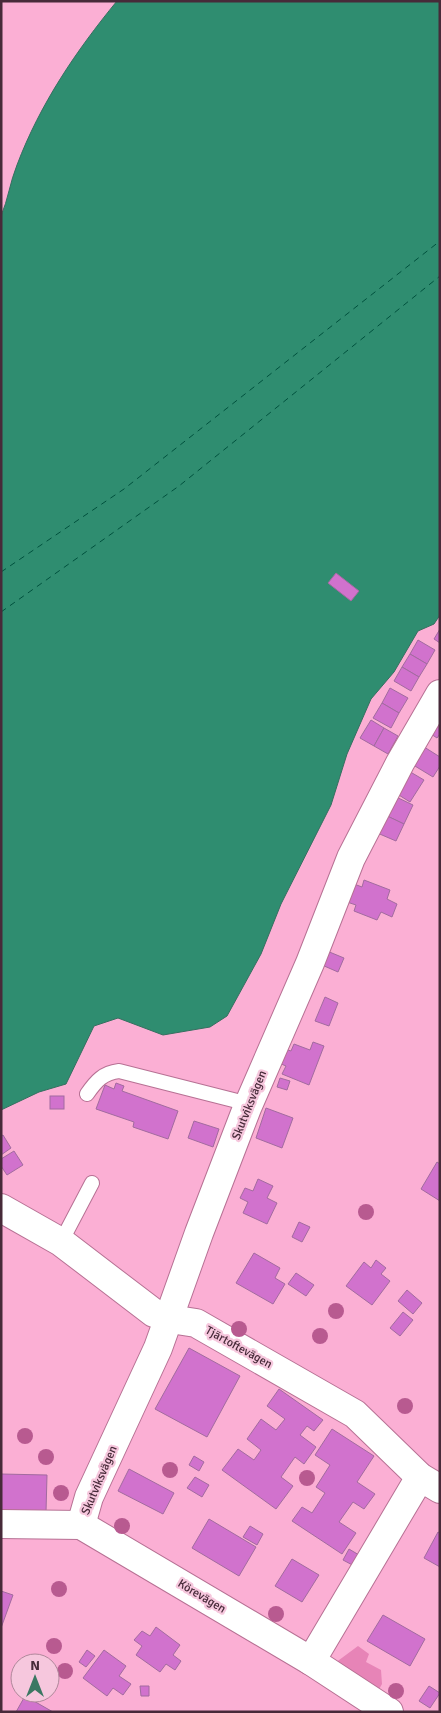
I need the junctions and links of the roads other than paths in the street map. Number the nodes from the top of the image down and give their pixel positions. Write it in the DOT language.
graph roads {
  1 [pos="440,694"];
  2 [pos="87,1094"];
  3 [pos="249,1104"];
  4 [pos="92,1183"];
  5 [pos="1,1208"];
  6 [pos="61,1242"];
  7 [pos="170,1319"];
  8 [pos="430,1483"];
  9 [pos="1,1524"];
  10 [pos="81,1525"];
  11 [pos="311,1661"];
  12 [pos="389,1712"];
  1 -- 3 [label="street, Skutviksvägen"];
  2 -- 3 [label="lane"];
  3 -- 7 [label="street, Skutviksvägen"];
  4 -- 6 [label="lane"];
  5 -- 6 [label="street, Tjärtoftevägen"];
  6 -- 7 [label="street, Tjärtoftevägen"];
  7 -- 8 [label="street, Tjärtoftevägen"];
  7 -- 10 [label="street, Skutviksvägen"];
  8 -- 11 [label="street"];
  9 -- 10 [label="street, Körevägen"];
  10 -- 11 [label="street, Körevägen"];
  11 -- 12 [label="street, Körevägen"];
}
